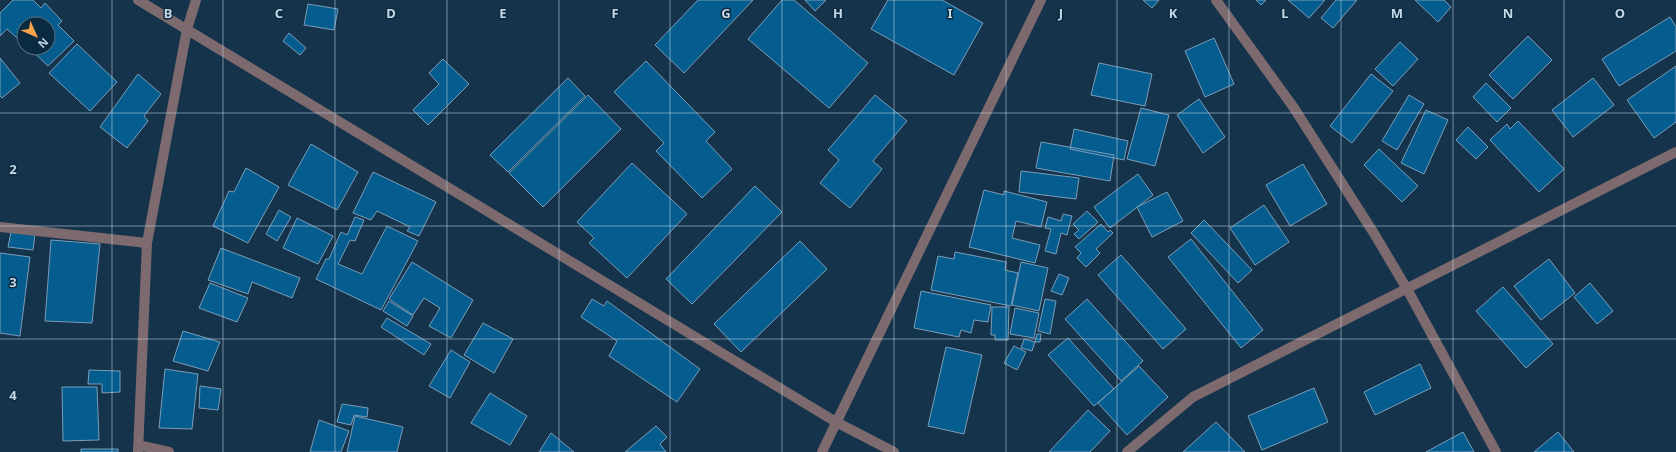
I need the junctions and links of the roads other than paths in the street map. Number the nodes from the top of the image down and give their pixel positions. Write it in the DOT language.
graph roads {
  1 [pos="138,0"];
  2 [pos="196,0"];
  3 [pos="1041,0"];
  4 [pos="1216,0"];
  5 [pos="188,29"];
  6 [pos="1676,152"];
  7 [pos="0,227"];
  8 [pos="147,243"];
  9 [pos="1407,289"];
  10 [pos="836,422"];
  11 [pos="138,448"];
  12 [pos="168,452"];
  13 [pos="822,452"];
  14 [pos="894,452"];
  15 [pos="1127,452"];
  16 [pos="1496,452"];
  1 -- 5 [label="street"];
  2 -- 5 [label="street"];
  3 -- 10 [label="street"];
  4 -- 9 [label="street"];
  5 -- 8 [label="street"];
  5 -- 10 [label="street"];
  6 -- 9 [label="street"];
  7 -- 8 [label="street"];
  8 -- 11 [label="street"];
  9 -- 15 [label="street"];
  9 -- 16 [label="street"];
  10 -- 13 [label="street"];
  10 -- 14 [label="street"];
  11 -- 12 [label="street"];
}
